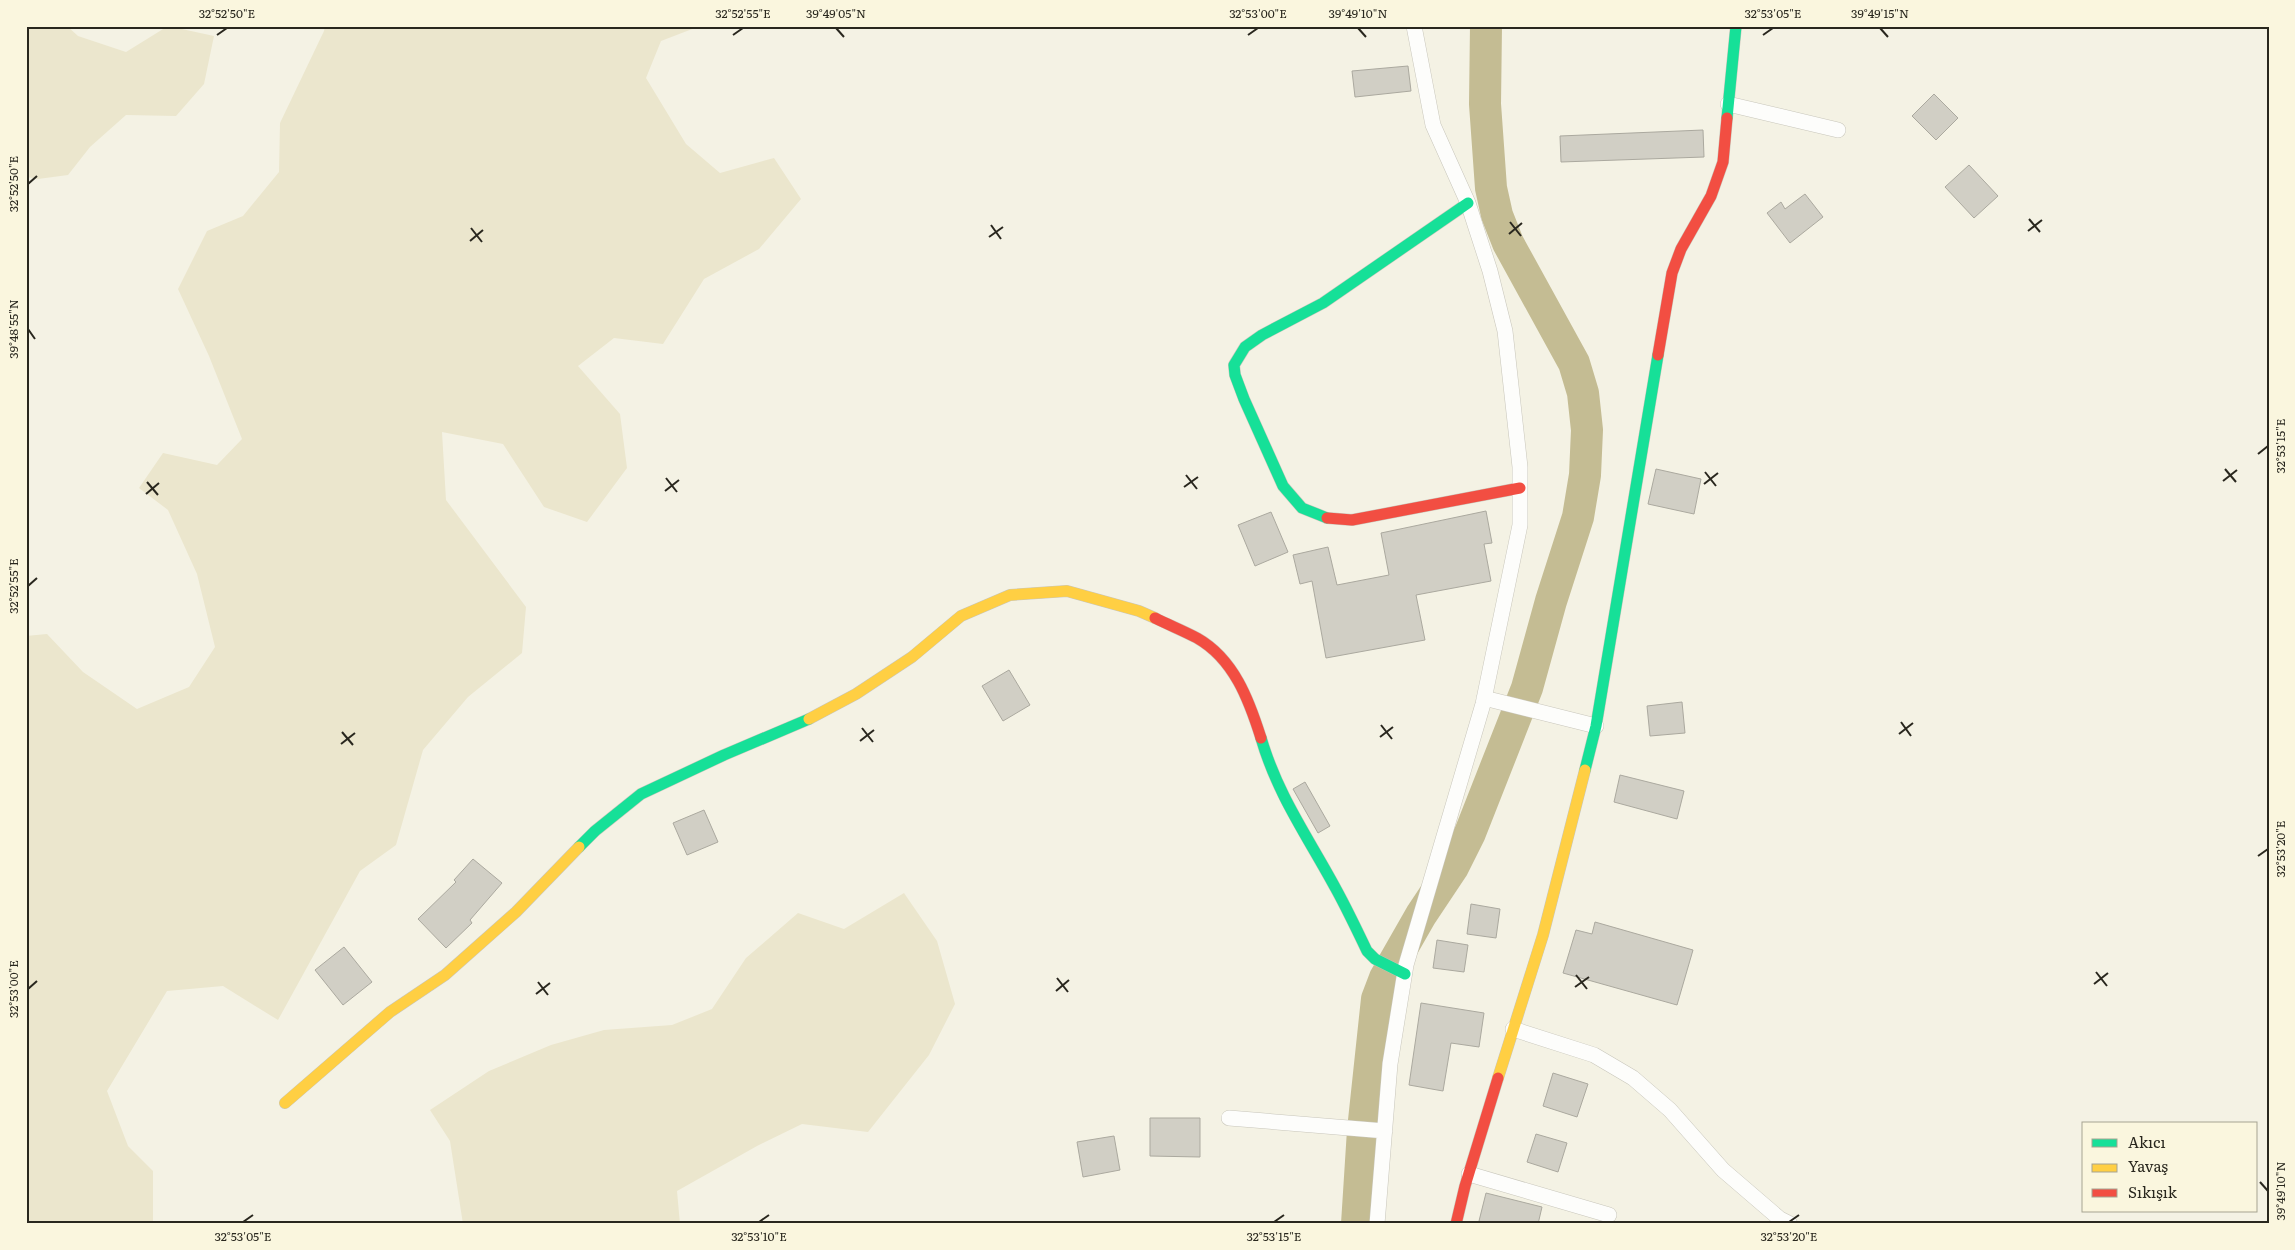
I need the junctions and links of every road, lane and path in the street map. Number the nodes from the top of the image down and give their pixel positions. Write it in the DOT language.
graph roads {
  1 [pos="1414,26"];
  2 [pos="1736,26"];
  3 [pos="1728,104"];
  4 [pos="1838,130"];
  5 [pos="1468,203"];
  6 [pos="1520,488"];
  7 [pos="1484,698"];
  8 [pos="1596,726"];
  9 [pos="1405,974"];
  10 [pos="1513,1030"];
  11 [pos="285,1103"];
  12 [pos="1229,1118"];
  13 [pos="1385,1131"];
  14 [pos="1469,1174"];
  15 [pos="1609,1215"];
  16 [pos="1376,1224"];
  17 [pos="1456,1224"];
  18 [pos="1790,1224"];
  1 -- 5 [label="street"];
  2 -- 3 [label="street"];
  3 -- 4 [label="street"];
  3 -- 8 [label="street"];
  5 -- 6 [label="street"];
  5 -- 6 [label="street"];
  6 -- 7 [label="street"];
  7 -- 8 [label="street"];
  7 -- 9 [label="street"];
  8 -- 10 [label="street"];
  9 -- 11 [label="street"];
  9 -- 13 [label="street"];
  10 -- 14 [label="street"];
  10 -- 18 [label="street"];
  12 -- 13 [label="street"];
  13 -- 16 [label="street"];
  14 -- 15 [label="street"];
  14 -- 17 [label="street"];
}
